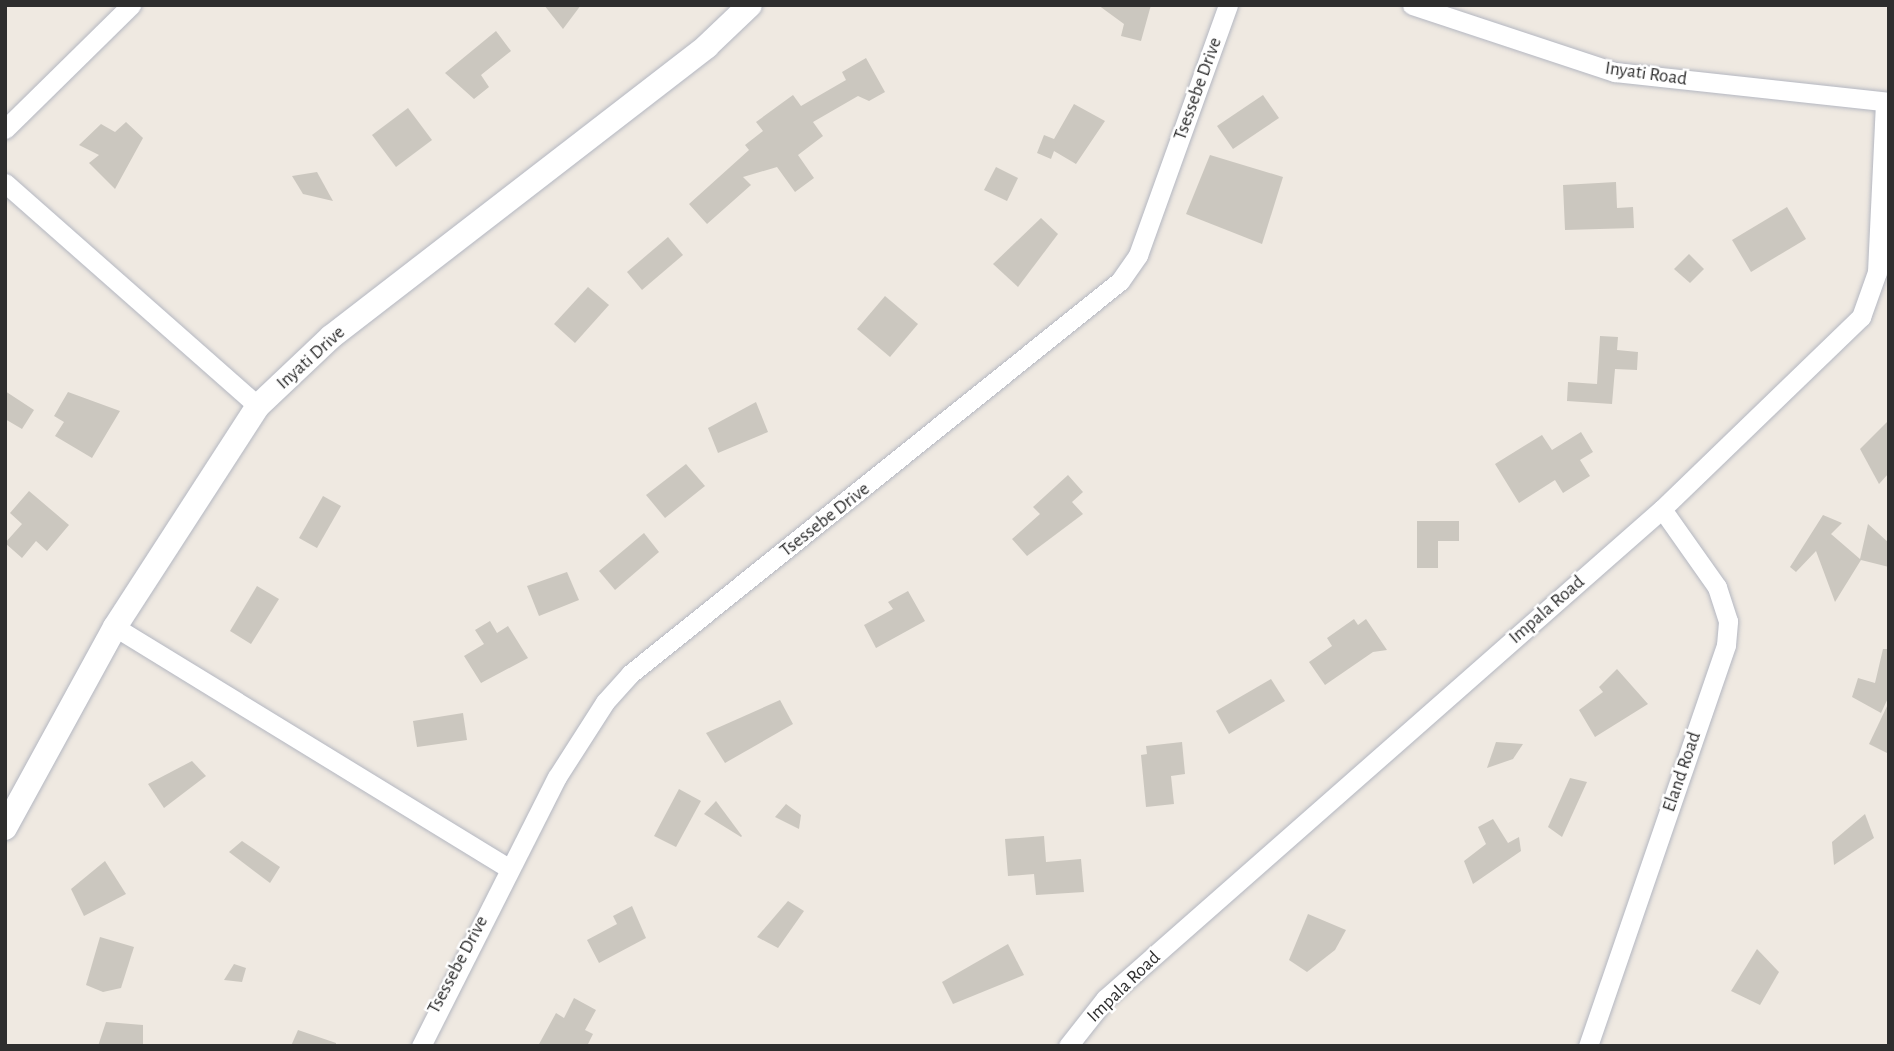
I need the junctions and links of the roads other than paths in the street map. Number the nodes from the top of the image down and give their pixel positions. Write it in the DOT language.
graph roads {
  1 [pos="131,5"];
  2 [pos="750,5"];
  3 [pos="1228,5"];
  4 [pos="1412,5"];
  5 [pos="1887,102"];
  6 [pos="5,129"];
  7 [pos="5,183"];
  8 [pos="258,407"];
  9 [pos="1662,509"];
  10 [pos="115,627"];
  11 [pos="5,828"];
  12 [pos="509,868"];
  13 [pos="421,1046"];
  14 [pos="1068,1046"];
  15 [pos="1588,1046"];
  1 -- 6 [label="street"];
  2 -- 8 [label="street, Inyati Drive"];
  3 -- 12 [label="street, Tsessebe Drive"];
  4 -- 5 [label="street, Inyati Road"];
  5 -- 9 [label="street, Impala Road"];
  7 -- 8 [label="street"];
  8 -- 10 [label="street, Inyati Drive"];
  9 -- 14 [label="street, Impala Road"];
  9 -- 15 [label="street, Eland Road"];
  10 -- 11 [label="street, Inyati Drive"];
  10 -- 12 [label="street"];
  12 -- 13 [label="street, Tsessebe Drive"];
}
